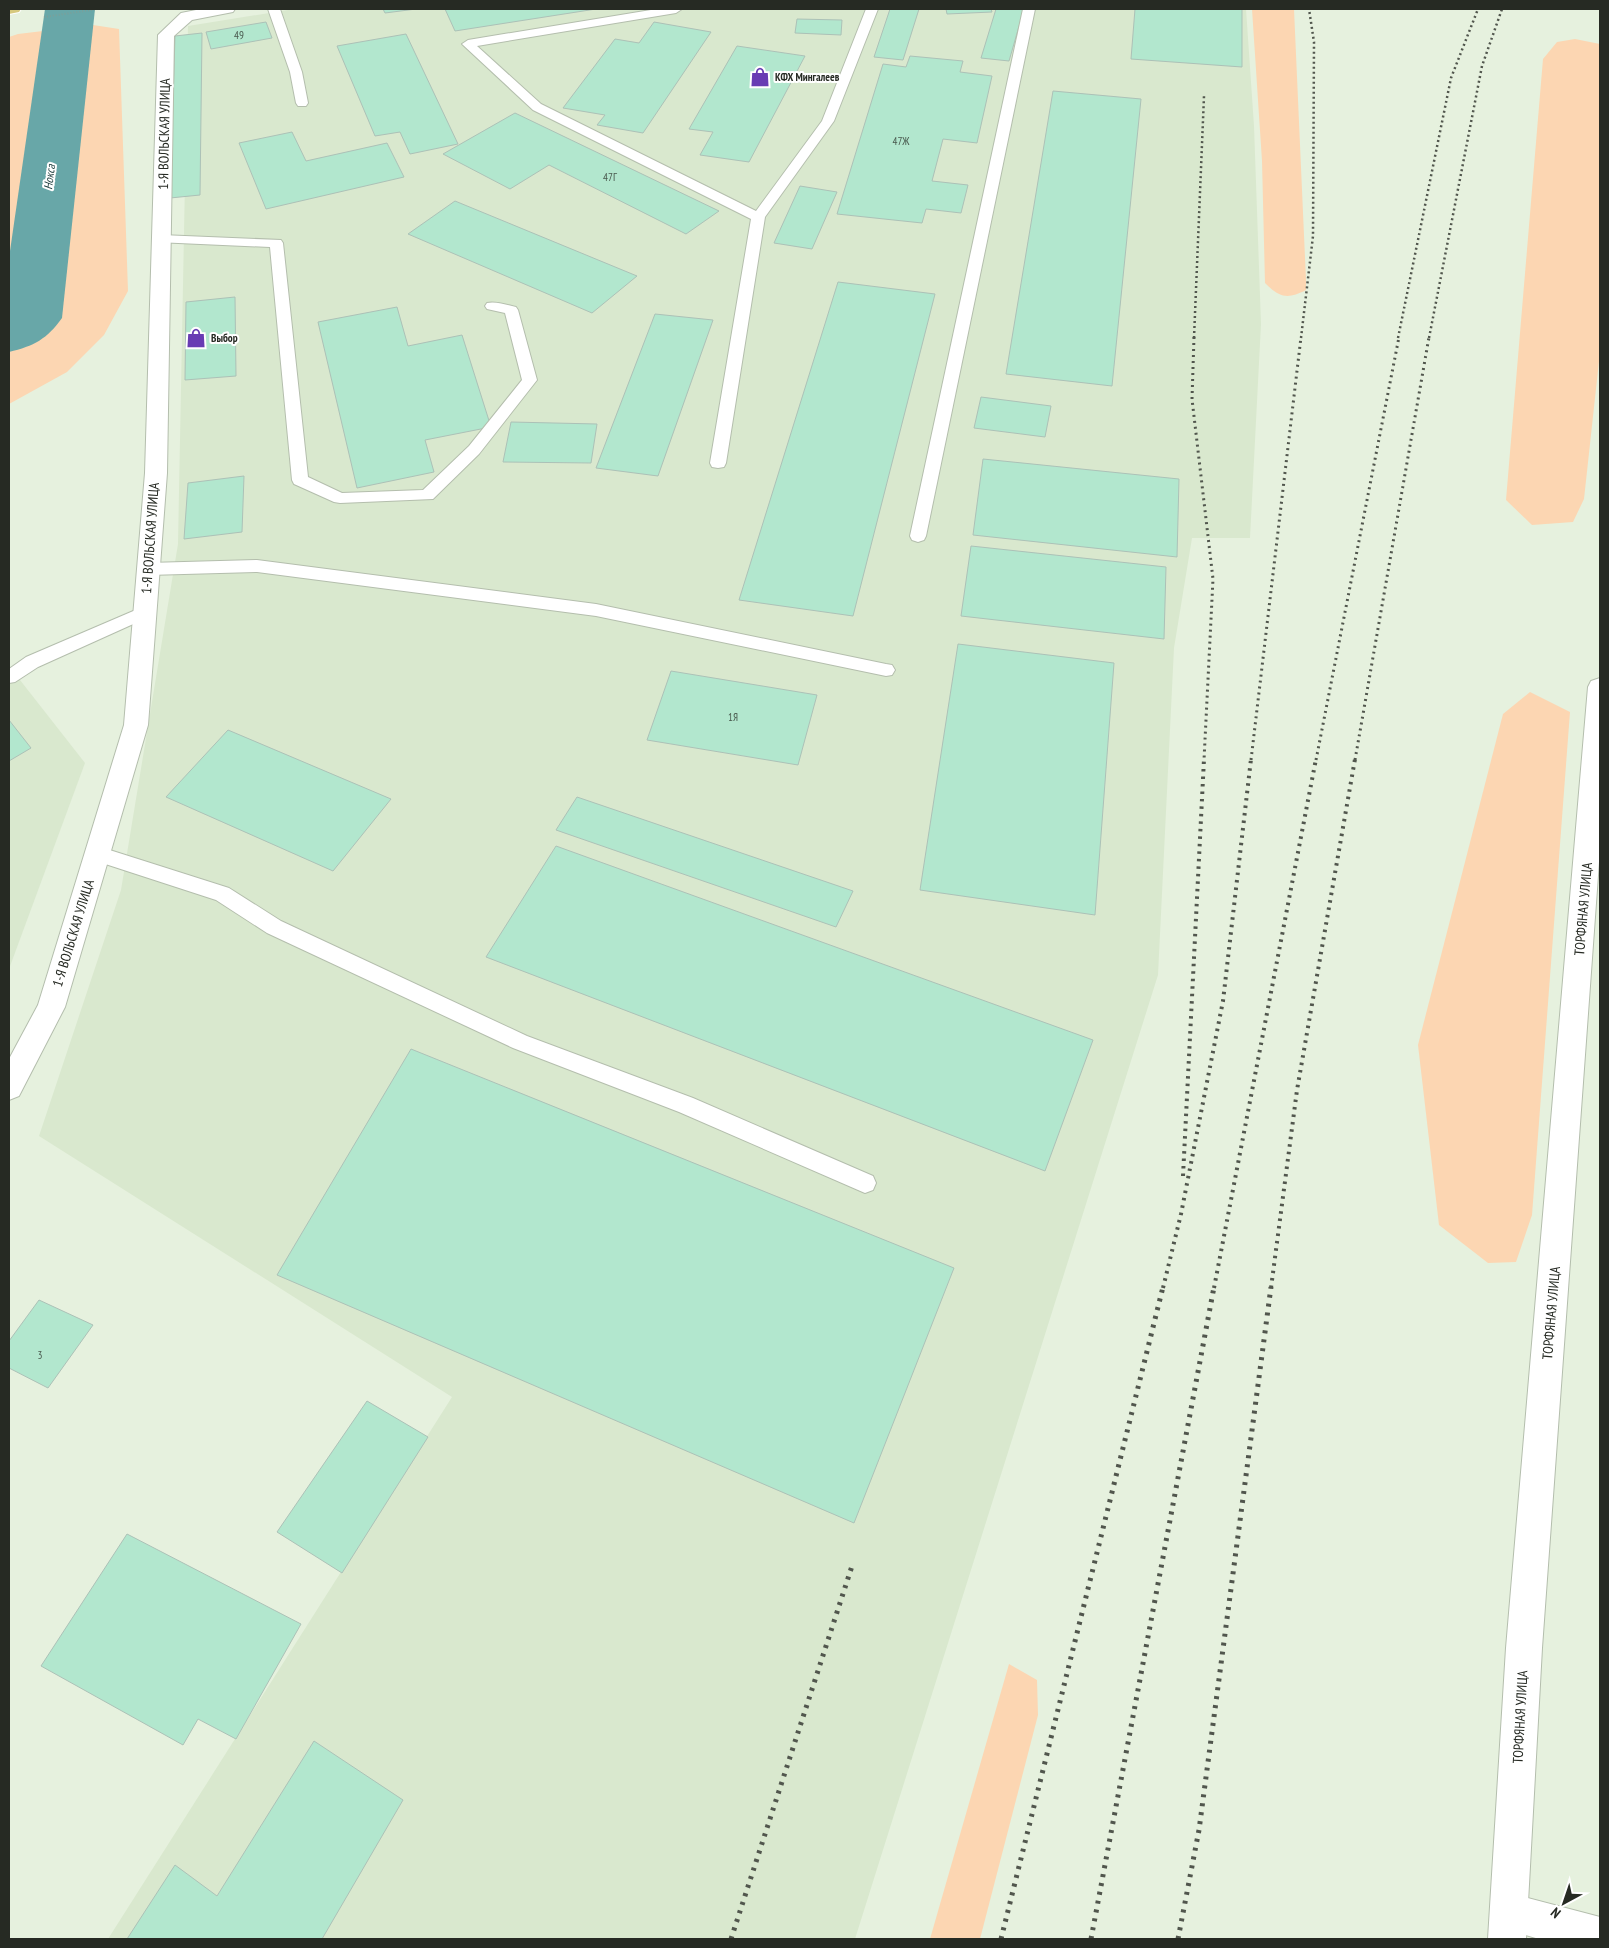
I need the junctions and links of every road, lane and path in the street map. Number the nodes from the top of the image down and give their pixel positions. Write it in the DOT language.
graph roads {
  1 [pos="9,9"];
  2 [pos="13,9"];
  3 [pos="98,9"];
  4 [pos="227,9"];
  5 [pos="274,9"];
  6 [pos="676,9"];
  7 [pos="872,9"];
  8 [pos="1029,9"];
  9 [pos="38,18"];
  10 [pos="302,103"];
  11 [pos="758,217"];
  12 [pos="161,239"];
  13 [pos="492,306"];
  14 [pos="718,463"];
  15 [pos="918,536"];
  16 [pos="148,568"];
  17 [pos="145,612"];
  18 [pos="886,670"];
  19 [pos="9,677"];
  20 [pos="1600,687"];
  21 [pos="97,854"];
  22 [pos="9,1087"];
  23 [pos="865,1183"];
  24 [pos="1508,1925"];
  25 [pos="1600,1936"];
  1 -- 2 [label="main road"];
  3 -- 9 [label="path"];
  4 -- 12 [label="street, 1-Я ВОЛЬСКАЯ УЛИЦА"];
  5 -- 10 [label="lane"];
  6 -- 11 [label="lane"];
  7 -- 11 [label="lane"];
  8 -- 15 [label="lane"];
  11 -- 14 [label="lane"];
  12 -- 13 [label="lane"];
  12 -- 16 [label="street, 1-Я ВОЛЬСКАЯ УЛИЦА"];
  16 -- 17 [label="street, 1-Я ВОЛЬСКАЯ УЛИЦА"];
  16 -- 18 [label="lane"];
  17 -- 19 [label="lane"];
  17 -- 21 [label="street, 1-Я ВОЛЬСКАЯ УЛИЦА"];
  20 -- 24 [label="street, ТОРФЯНАЯ УЛИЦА"];
  21 -- 22 [label="street, 1-Я ВОЛЬСКАЯ УЛИЦА"];
  21 -- 23 [label="lane"];
  24 -- 25 [label="street"];
}
